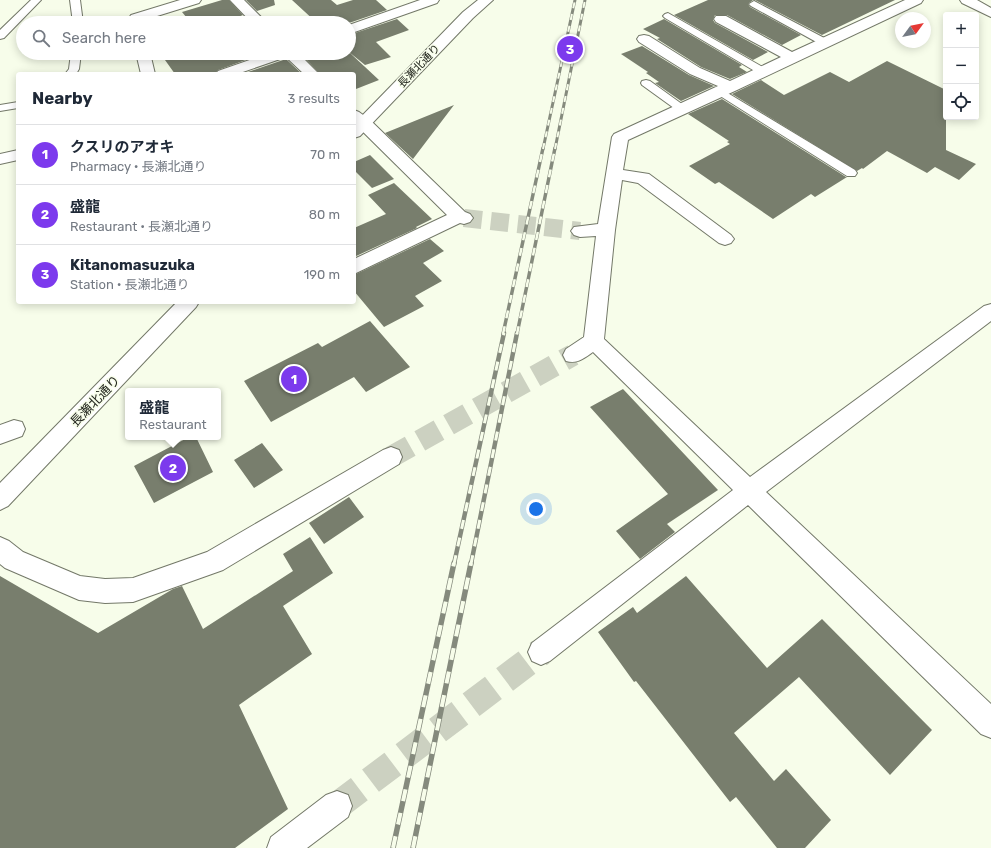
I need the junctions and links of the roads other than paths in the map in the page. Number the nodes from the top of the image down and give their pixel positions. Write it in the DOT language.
graph roads {
  1 [pos="36,0"];
  2 [pos="76,0"];
  3 [pos="194,0"];
  4 [pos="237,0"];
  5 [pos="432,0"];
  6 [pos="916,0"];
  7 [pos="967,0"];
  8 [pos="483,1"];
  9 [pos="754,4"];
  10 [pos="991,13"];
  11 [pos="20,16"];
  12 [pos="77,16"];
  13 [pos="135,16"];
  14 [pos="253,16"];
  15 [pos="668,16"];
  16 [pos="721,18"];
  17 [pos="16,20"];
  18 [pos="356,27"];
  19 [pos="0,36"];
  20 [pos="644,39"];
  21 [pos="824,42"];
  22 [pos="793,58"];
  23 [pos="75,60"];
  24 [pos="145,60"];
  25 [pos="264,60"];
  26 [pos="297,60"];
  27 [pos="762,71"];
  28 [pos="72,72"];
  29 [pos="148,72"];
  30 [pos="229,72"];
  31 [pos="310,72"];
  32 [pos="646,83"];
  33 [pos="726,90"];
  34 [pos="16,105"];
  35 [pos="0,108"];
  36 [pos="682,110"];
  37 [pos="357,124"];
  38 [pos="16,155"];
  39 [pos="0,159"];
  40 [pos="852,173"];
  41 [pos="615,174"];
  42 [pos="606,230"];
  43 [pos="580,231"];
  44 [pos="726,239"];
  45 [pos="356,266"];
  46 [pos="187,304"];
  47 [pos="991,311"];
  48 [pos="594,341"];
  49 [pos="572,355"];
  50 [pos="391,457"];
  51 [pos="749,491"];
  52 [pos="0,499"];
  53 [pos="0,549"];
  54 [pos="541,652"];
  55 [pos="991,724"];
  56 [pos="337,806"];
  57 [pos="282,848"];
  1 -- 11 [label="lane"];
  2 -- 12 [label="lane"];
  3 -- 13 [label="street"];
  4 -- 14 [label="street"];
  5 -- 18 [label="street"];
  6 -- 21 [label="street"];
  7 -- 10 [label="street"];
  8 -- 37 [label="street, 長瀬北通り"];
  9 -- 21 [label="lane"];
  15 -- 27 [label="lane"];
  16 -- 22 [label="street"];
  17 -- 19 [label="lane"];
  20 -- 33 [label="street"];
  21 -- 22 [label="street"];
  22 -- 27 [label="street"];
  23 -- 28 [label="lane"];
  24 -- 29 [label="street"];
  25 -- 30 [label="street"];
  26 -- 31 [label="street"];
  27 -- 33 [label="street"];
  32 -- 36 [label="lane"];
  33 -- 36 [label="street"];
  33 -- 40 [label="lane"];
  34 -- 35 [label="lane"];
  36 -- 41 [label="street"];
  37 -- 45 [label="street"];
  38 -- 39 [label="street"];
  41 -- 42 [label="street"];
  41 -- 44 [label="street"];
  42 -- 43 [label="street"];
  42 -- 48 [label="street"];
  46 -- 52 [label="street, 長瀬北通り"];
  47 -- 51 [label="street"];
  48 -- 49 [label="street"];
  48 -- 51 [label="street"];
  50 -- 53 [label="street"];
  51 -- 54 [label="street"];
  51 -- 55 [label="street"];
  56 -- 57 [label="street"];
}
